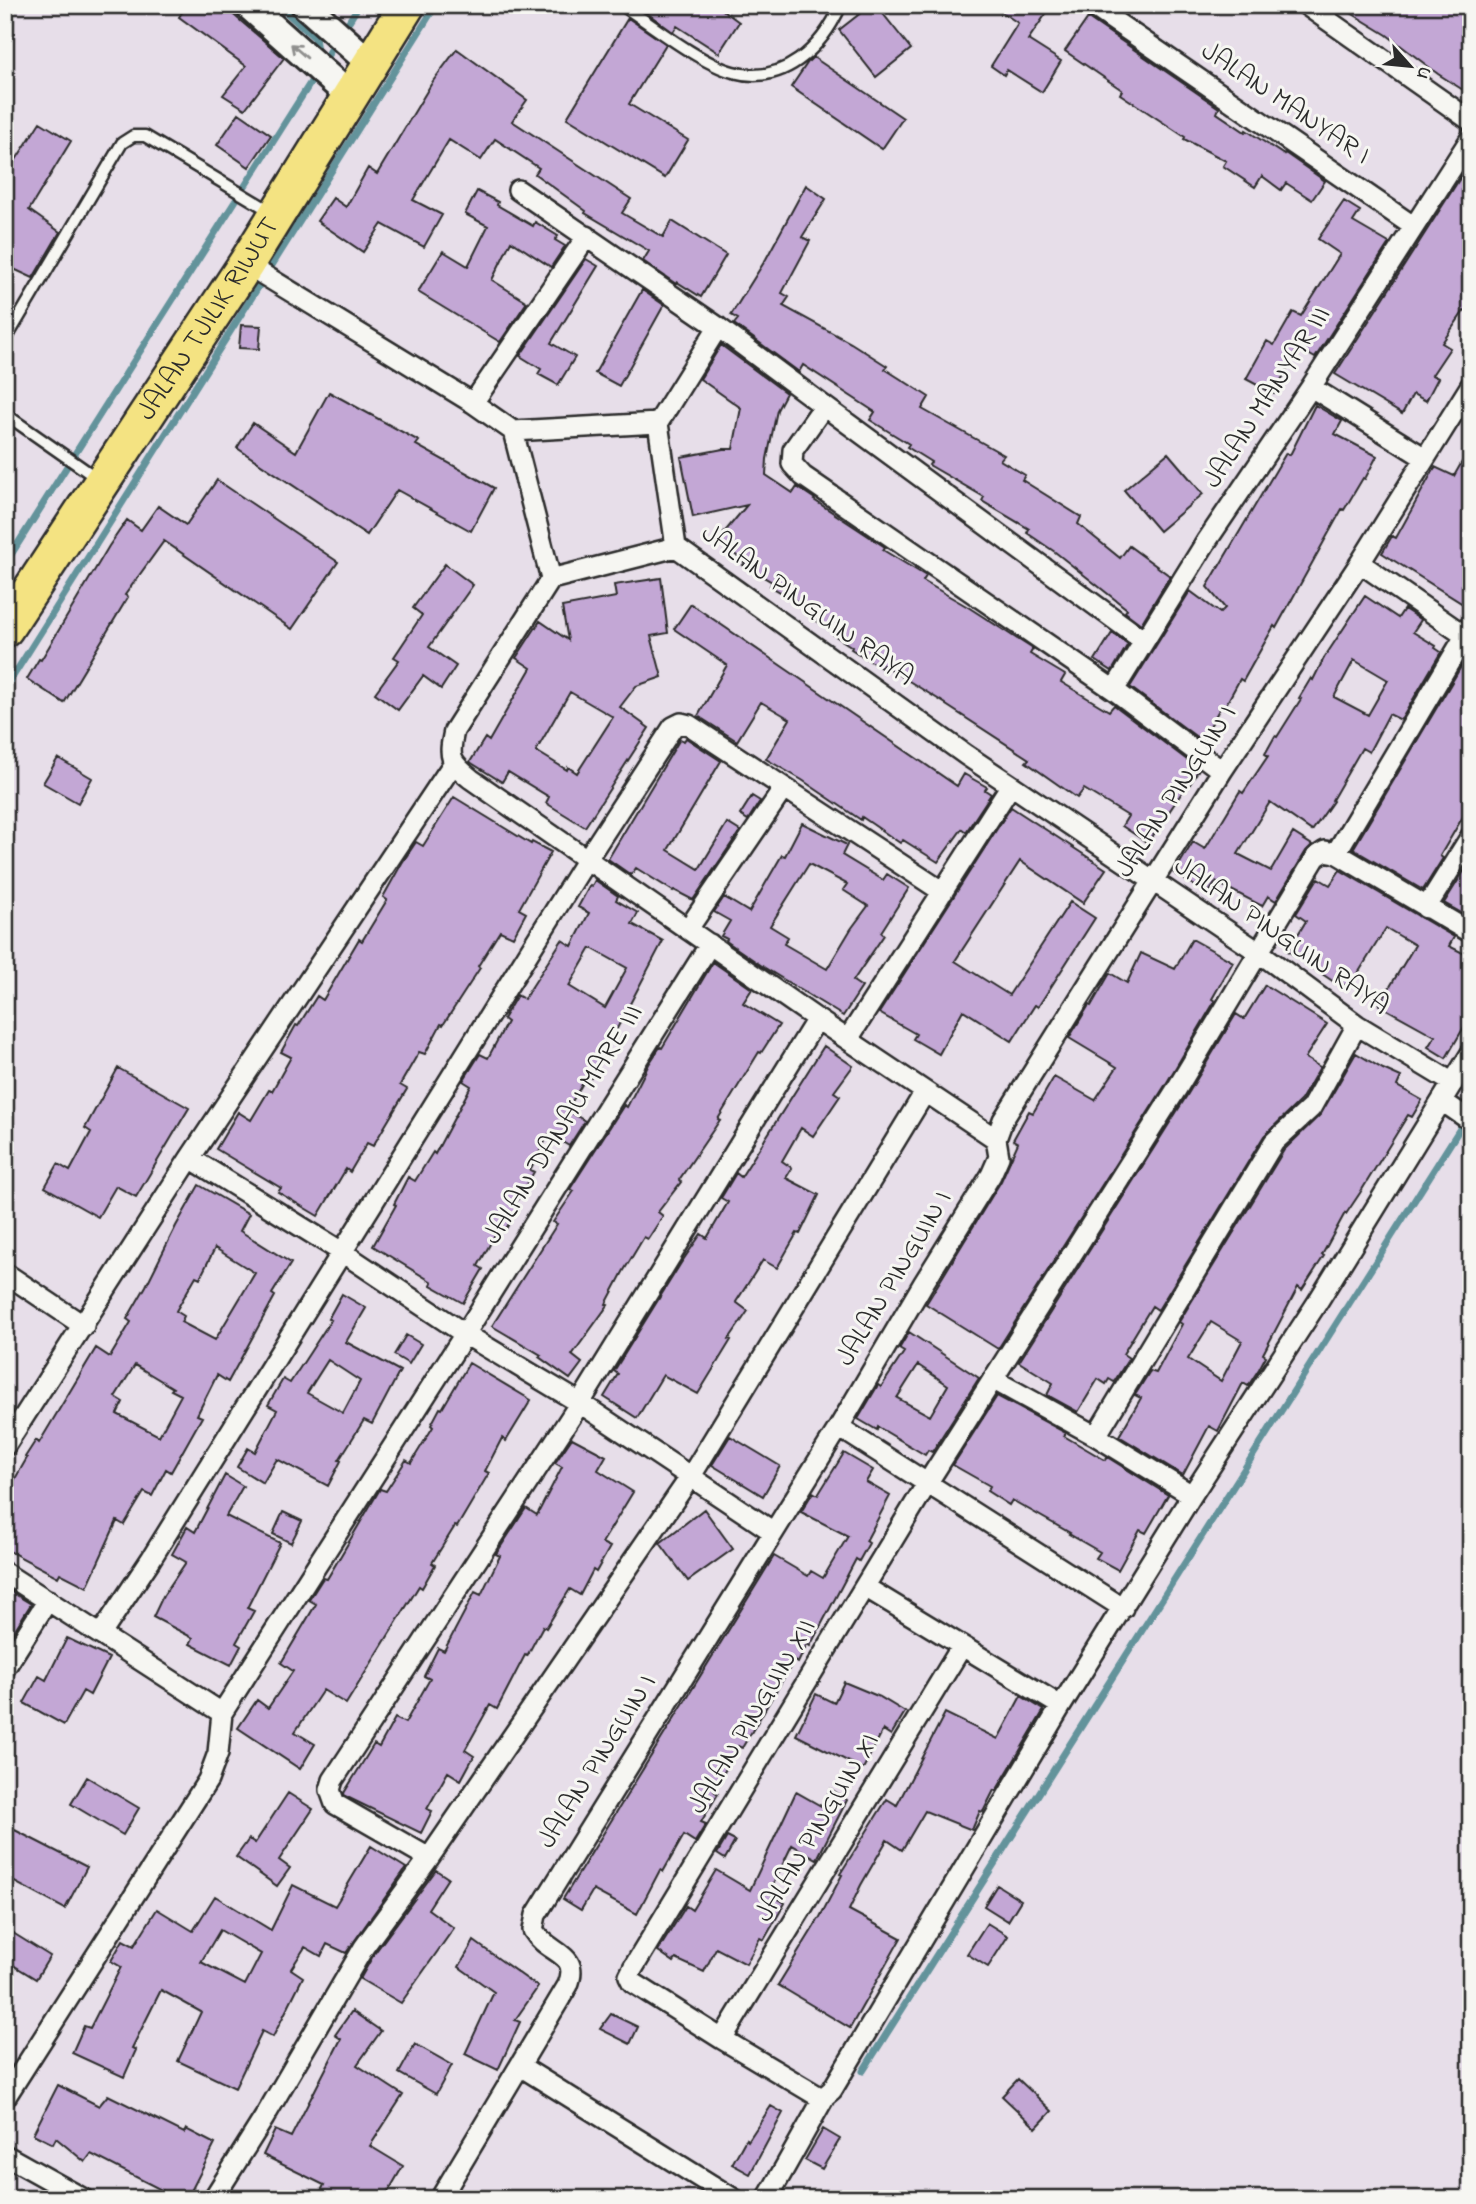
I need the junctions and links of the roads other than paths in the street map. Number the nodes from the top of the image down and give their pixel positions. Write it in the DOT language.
graph roads {
  1 [pos="248,5"];
  2 [pos="305,5"];
  3 [pos="407,5"];
  4 [pos="622,5"];
  5 [pos="841,5"];
  6 [pos="1091,5"];
  7 [pos="1306,5"];
  8 [pos="370,63"];
  9 [pos="351,96"];
  10 [pos="1471,121"];
  11 [pos="1471,138"];
  12 [pos="518,190"];
  13 [pos="275,214"];
  14 [pos="1413,226"];
  15 [pos="587,236"];
  16 [pos="246,264"];
  17 [pos="718,327"];
  18 [pos="5,341"];
  19 [pos="1471,385"];
  20 [pos="1311,387"];
  21 [pos="472,403"];
  22 [pos="824,407"];
  23 [pos="5,414"];
  24 [pos="658,423"];
  25 [pos="513,431"];
  26 [pos="1426,458"];
  27 [pos="101,481"];
  28 [pos="676,547"];
  29 [pos="1360,563"];
  30 [pos="551,579"];
  31 [pos="5,629"];
  32 [pos="1469,634"];
  33 [pos="1143,640"];
  34 [pos="1114,690"];
  35 [pos="453,764"];
  36 [pos="1222,771"];
  37 [pos="1011,785"];
  38 [pos="784,788"];
  39 [pos="1471,836"];
  40 [pos="1336,853"];
  41 [pos="587,859"];
  42 [pos="1152,882"];
  43 [pos="943,892"];
  44 [pos="1426,908"];
  45 [pos="688,929"];
  46 [pos="1471,933"];
  47 [pos="710,944"];
  48 [pos="1259,953"];
  49 [pos="817,1019"];
  50 [pos="1357,1025"];
  51 [pos="848,1039"];
  52 [pos="1471,1053"];
  53 [pos="1453,1083"];
  54 [pos="925,1092"];
  55 [pos="1442,1101"];
  56 [pos="1471,1121"];
  57 [pos="996,1139"];
  58 [pos="190,1158"];
  59 [pos="342,1252"];
  60 [pos="5,1273"];
  61 [pos="83,1326"];
  62 [pos="466,1334"];
  63 [pos="993,1380"];
  64 [pos="580,1403"];
  65 [pos="839,1427"];
  66 [pos="1096,1436"];
  67 [pos="5,1446"];
  68 [pos="691,1476"];
  69 [pos="928,1482"];
  70 [pos="1192,1495"];
  71 [pos="772,1531"];
  72 [pos="5,1573"];
  73 [pos="865,1587"];
  74 [pos="48,1600"];
  75 [pos="1123,1608"];
  76 [pos="102,1633"];
  77 [pos="962,1646"];
  78 [pos="5,1668"];
  79 [pos="1061,1706"];
  80 [pos="222,1713"];
  81 [pos="429,1858"];
  82 [pos="722,2039"];
  83 [pos="520,2066"];
  84 [pos="825,2096"];
  85 [pos="5,2098"];
  86 [pos="6,2157"];
  87 [pos="83,2199"];
  88 [pos="213,2199"];
  89 [pos="440,2199"];
  90 [pos="734,2199"];
  91 [pos="767,2199"];
  9 -- 1 [label="street, one-way"];
  2 -- 8 [label="street"];
  3 -- 8 [label="highway, JALAN TJILIK RIWUT"];
  4 -- 5 [label="lane"];
  6 -- 14 [label="street, JALAN MANYAR I"];
  7 -- 10 [label="street"];
  8 -- 9 [label="highway, JALAN TJILIK RIWUT"];
  9 -- 13 [label="highway, JALAN TJILIK RIWUT"];
  11 -- 14 [label="street, JALAN MANYAR III"];
  12 -- 15 [label="street"];
  13 -- 16 [label="highway, JALAN TJILIK RIWUT"];
  13 -- 18 [label="lane"];
  14 -- 20 [label="street, JALAN MANYAR III"];
  15 -- 17 [label="street"];
  15 -- 21 [label="street"];
  16 -- 21 [label="street"];
  16 -- 27 [label="highway, JALAN TJILIK RIWUT"];
  17 -- 22 [label="street"];
  17 -- 24 [label="street"];
  19 -- 26 [label="street, JALAN PINGUIN I"];
  20 -- 26 [label="street"];
  20 -- 33 [label="street, JALAN MANYAR III"];
  21 -- 25 [label="street"];
  22 -- 33 [label="street"];
  22 -- 34 [label="street"];
  23 -- 27 [label="lane"];
  24 -- 25 [label="street"];
  24 -- 28 [label="street"];
  25 -- 30 [label="street"];
  26 -- 29 [label="street, JALAN PINGUIN I"];
  27 -- 31 [label="highway, JALAN TJILIK RIWUT"];
  28 -- 30 [label="street, JALAN PINGUIN RAYA"];
  28 -- 37 [label="street, JALAN PINGUIN RAYA"];
  29 -- 32 [label="street"];
  29 -- 36 [label="street, JALAN PINGUIN I"];
  30 -- 35 [label="street"];
  32 -- 40 [label="street"];
  33 -- 34 [label="street, JALAN MANYAR III"];
  34 -- 36 [label="street"];
  35 -- 41 [label="street"];
  35 -- 58 [label="street"];
  36 -- 42 [label="street, JALAN PINGUIN I"];
  37 -- 42 [label="street, JALAN PINGUIN RAYA"];
  37 -- 43 [label="street"];
  38 -- 41 [label="street"];
  38 -- 43 [label="street"];
  38 -- 45 [label="street"];
  39 -- 44 [label="street"];
  40 -- 44 [label="street"];
  40 -- 48 [label="street, JALAN PINGUIN XII"];
  41 -- 45 [label="street"];
  41 -- 59 [label="street"];
  42 -- 48 [label="street, JALAN PINGUIN RAYA"];
  42 -- 57 [label="street, JALAN PINGUIN I"];
  43 -- 51 [label="street"];
  44 -- 46 [label="street"];
  45 -- 47 [label="street"];
  47 -- 49 [label="street"];
  47 -- 62 [label="street, JALAN DANAU MARE III"];
  48 -- 50 [label="street, JALAN PINGUIN RAYA"];
  48 -- 63 [label="street, JALAN PINGUIN XII"];
  49 -- 51 [label="street"];
  49 -- 64 [label="street"];
  50 -- 53 [label="street, JALAN PINGUIN RAYA"];
  50 -- 66 [label="street"];
  51 -- 54 [label="street"];
  52 -- 53 [label="street"];
  53 -- 55 [label="street"];
  54 -- 57 [label="street"];
  54 -- 68 [label="street"];
  55 -- 56 [label="street"];
  55 -- 70 [label="street"];
  57 -- 65 [label="street, JALAN PINGUIN I"];
  58 -- 59 [label="street"];
  58 -- 61 [label="street"];
  59 -- 62 [label="street"];
  59 -- 76 [label="street"];
  60 -- 61 [label="street"];
  61 -- 67 [label="street"];
  62 -- 64 [label="street"];
  62 -- 80 [label="street, JALAN DANAU MARE III"];
  63 -- 66 [label="street"];
  63 -- 69 [label="street, JALAN PINGUIN XII"];
  64 -- 68 [label="street"];
  64 -- 81 [label="street"];
  65 -- 69 [label="street"];
  65 -- 71 [label="street, JALAN PINGUIN I"];
  66 -- 70 [label="street"];
  68 -- 71 [label="street"];
  68 -- 81 [label="street"];
  69 -- 73 [label="street, JALAN PINGUIN XII"];
  69 -- 75 [label="street"];
  70 -- 75 [label="street"];
  71 -- 83 [label="street, JALAN PINGUIN I"];
  72 -- 74 [label="street"];
  73 -- 77 [label="street"];
  73 -- 82 [label="street, JALAN PINGUIN XII"];
  74 -- 76 [label="street"];
  74 -- 78 [label="street"];
  75 -- 79 [label="street"];
  76 -- 80 [label="street"];
  77 -- 79 [label="street"];
  77 -- 82 [label="street, JALAN PINGUIN XI"];
  79 -- 84 [label="street"];
  80 -- 85 [label="street"];
  81 -- 88 [label="street"];
  82 -- 84 [label="street"];
  83 -- 89 [label="street, JALAN PINGUIN I"];
  83 -- 90 [label="street"];
  84 -- 91 [label="street"];
  86 -- 87 [label="street"];
}
